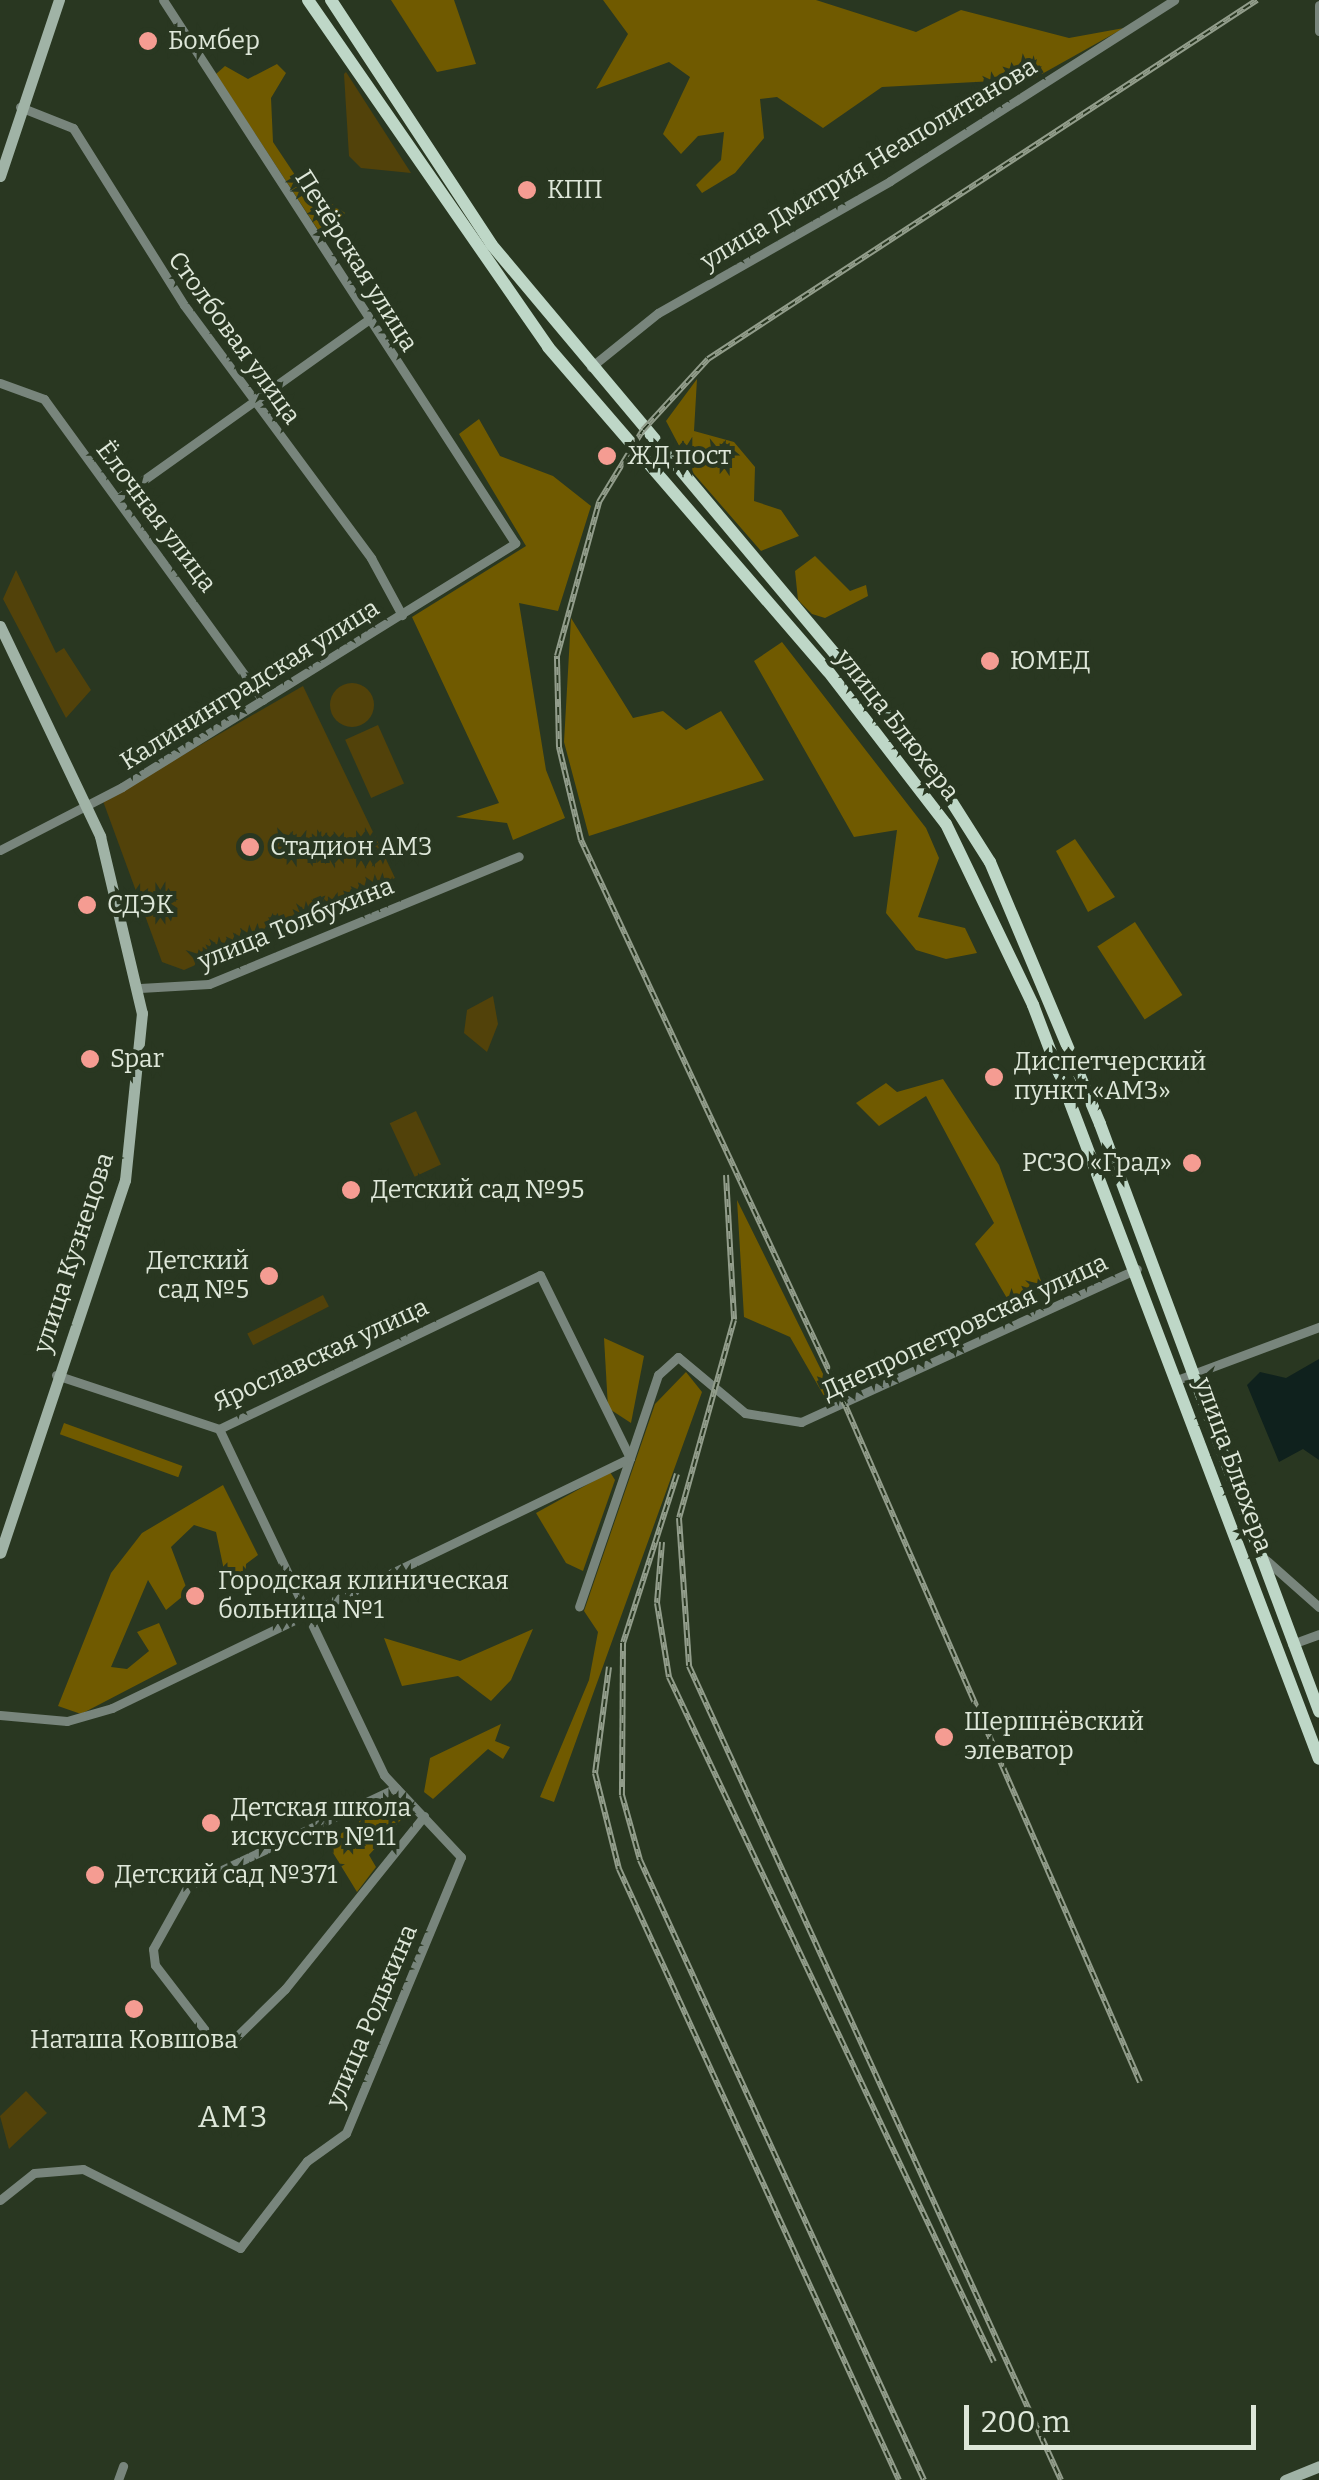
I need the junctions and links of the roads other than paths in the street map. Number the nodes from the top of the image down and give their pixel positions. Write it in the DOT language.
graph roads {
  1 [pos="59,0"];
  2 [pos="163,0"];
  3 [pos="308,0"];
  4 [pos="331,0"];
  5 [pos="1174,0"];
  6 [pos="1319,5"];
  7 [pos="1316,26"];
  8 [pos="20,106"];
  9 [pos="0,176"];
  10 [pos="369,320"];
  11 [pos="589,369"];
  12 [pos="0,383"];
  13 [pos="254,403"];
  14 [pos="117,499"];
  15 [pos="515,543"];
  16 [pos="402,615"];
  17 [pos="0,626"];
  18 [pos="263,700"];
  19 [pos="88,805"];
  20 [pos="0,850"];
  21 [pos="518,856"];
  22 [pos="140,988"];
  23 [pos="1143,1266"];
  24 [pos="1319,1327"];
  25 [pos="1194,1374"];
  26 [pos="56,1375"];
  27 [pos="1177,1380"];
  28 [pos="219,1429"];
  29 [pos="630,1458"];
  30 [pos="1,1546"];
  31 [pos="1256,1547"];
  32 [pos="580,1607"];
  33 [pos="1319,1608"];
  34 [pos="308,1614"];
  35 [pos="1319,1634"];
  36 [pos="1292,1644"];
  37 [pos="1319,1711"];
  38 [pos="0,1715"];
  39 [pos="1319,1759"];
  40 [pos="396,1788"];
  41 [pos="424,1816"];
  42 [pos="0,2200"];
  43 [pos="123,2466"];
  44 [pos="1319,2466"];
  45 [pos="118,2480"];
  46 [pos="1286,2480"];
  1 -- 8 [label="street"];
  2 -- 10 [label="street, Печёрская улица"];
  3 -- 23 [label="main road, улица Блюхера"];
  4 -- 11 [label="main road, улица Блюхера"];
  5 -- 11 [label="street, улица Дмитрия Неаполитанова"];
  6 -- 7 [label="street"];
  8 -- 9 [label="street"];
  8 -- 13 [label="street, Столбовая улица"];
  10 -- 13 [label="street"];
  10 -- 15 [label="street, Печёрская улица"];
  11 -- 23 [label="main road, улица Блюхера"];
  12 -- 14 [label="street, Ёлочная улица"];
  13 -- 14 [label="street"];
  13 -- 16 [label="street, Столбовая улица"];
  14 -- 18 [label="street, Ёлочная улица"];
  15 -- 16 [label="street, Калининградская улица"];
  16 -- 18 [label="street, Калининградская улица"];
  17 -- 19 [label="street, улица Кузнецова"];
  18 -- 19 [label="street, Калининградская улица"];
  19 -- 20 [label="street, Калининградская улица"];
  19 -- 22 [label="street, улица Кузнецова"];
  21 -- 22 [label="street, улица Толбухина"];
  22 -- 26 [label="street, улица Кузнецова"];
  23 -- 25 [label="main road, улица Блюхера"];
  23 -- 27 [label="main road, улица Блюхера"];
  23 -- 29 [label="street, Днепропетровская улица"];
  24 -- 25 [label="street"];
  25 -- 27 [label="street"];
  25 -- 31 [label="main road, улица Блюхера"];
  26 -- 28 [label="street, Ярославская улица"];
  26 -- 30 [label="street, улица Кузнецова"];
  27 -- 39 [label="main road, улица Блюхера"];
  28 -- 29 [label="street, Ярославская улица"];
  28 -- 34 [label="street, улица Родькина"];
  29 -- 32 [label="street"];
  29 -- 34 [label="street"];
  31 -- 33 [label="street"];
  31 -- 36 [label="main road, улица Блюхера"];
  34 -- 38 [label="street"];
  34 -- 40 [label="street, улица Родькина"];
  35 -- 36 [label="street"];
  36 -- 37 [label="main road, улица Блюхера"];
  40 -- 41 [label="street, улица Родькина"];
  40 -- 41 [label="street"];
  41 -- 42 [label="street, улица Родькина"];
  43 -- 45 [label="street"];
  44 -- 46 [label="street"];
}
